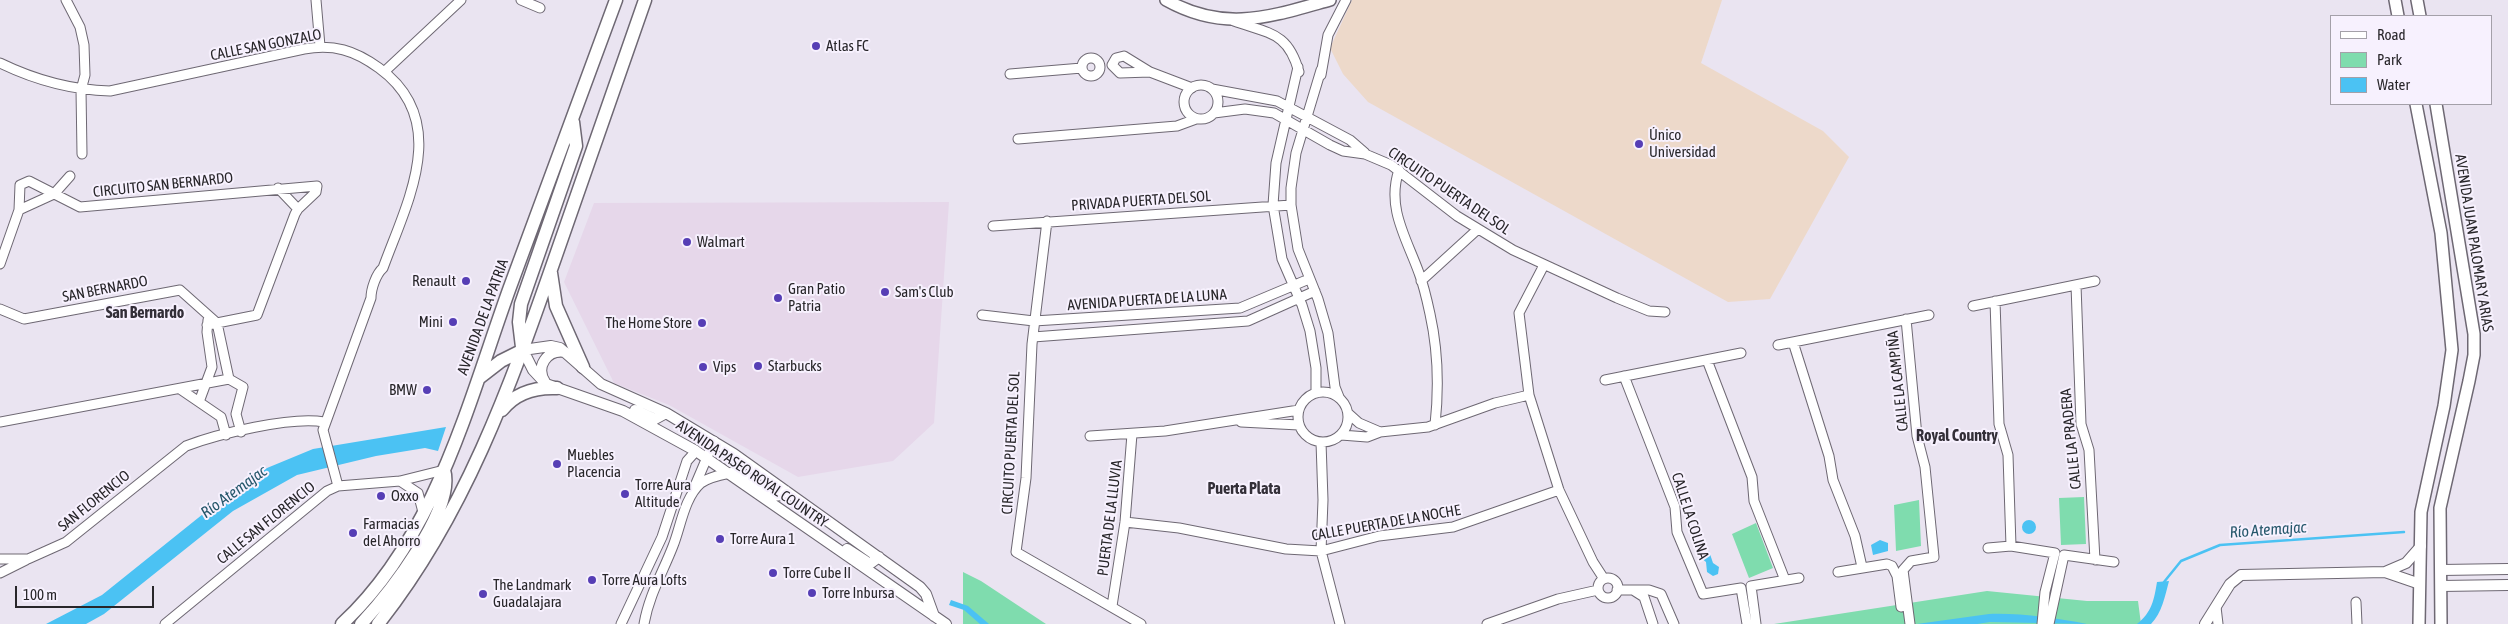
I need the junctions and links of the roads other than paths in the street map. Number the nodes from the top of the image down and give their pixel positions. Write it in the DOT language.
graph roads {
  1 [pos="66,0"];
  2 [pos="316,0"];
  3 [pos="461,0"];
  4 [pos="522,0"];
  5 [pos="616,0"];
  6 [pos="645,0"];
  7 [pos="1166,0"];
  8 [pos="1330,0"];
  9 [pos="1346,0"];
  10 [pos="2395,0"];
  11 [pos="2417,0"];
  12 [pos="540,8"];
  13 [pos="2398,15"];
  14 [pos="2420,15"];
  15 [pos="1233,21"];
  16 [pos="320,46"];
  17 [pos="0,63"];
  18 [pos="1112,65"];
  19 [pos="384,72"];
  20 [pos="1150,72"];
  21 [pos="1010,74"];
  22 [pos="1192,88"];
  23 [pos="1212,89"];
  24 [pos="81,90"];
  25 [pos="2416,105"];
  26 [pos="2436,105"];
  27 [pos="1288,106"];
  28 [pos="1214,114"];
  29 [pos="1307,117"];
  30 [pos="1285,118"];
  31 [pos="573,119"];
  32 [pos="1196,119"];
  33 [pos="1303,129"];
  34 [pos="1018,139"];
  35 [pos="82,154"];
  36 [pos="1366,154"];
  37 [pos="1400,170"];
  38 [pos="70,176"];
  39 [pos="278,188"];
  40 [pos="54,194"];
  41 [pos="1291,205"];
  42 [pos="1273,206"];
  43 [pos="298,209"];
  44 [pos="20,210"];
  45 [pos="1047,222"];
  46 [pos="993,226"];
  47 [pos="1478,229"];
  48 [pos="0,264"];
  49 [pos="1544,265"];
  50 [pos="552,266"];
  51 [pos="1309,279"];
  52 [pos="1422,281"];
  53 [pos="2095,281"];
  54 [pos="2076,285"];
  55 [pos="1294,286"];
  56 [pos="1315,291"];
  57 [pos="1299,298"];
  58 [pos="1995,301"];
  59 [pos="1973,306"];
  60 [pos="0,309"];
  61 [pos="1664,312"];
  62 [pos="210,314"];
  63 [pos="1157,314"];
  64 [pos="982,315"];
  65 [pos="1929,315"];
  66 [pos="1906,319"];
  67 [pos="1034,321"];
  68 [pos="217,323"];
  69 [pos="206,324"];
  70 [pos="1159,328"];
  71 [pos="1032,337"];
  72 [pos="1793,342"];
  73 [pos="1778,345"];
  74 [pos="523,350"];
  75 [pos="566,352"];
  76 [pos="1741,353"];
  77 [pos="1707,360"];
  78 [pos="583,367"];
  79 [pos="1624,376"];
  80 [pos="229,379"];
  81 [pos="477,380"];
  82 [pos="1605,380"];
  83 [pos="206,384"];
  84 [pos="552,386"];
  85 [pos="180,389"];
  86 [pos="1316,393"];
  87 [pos="1529,395"];
  88 [pos="1339,397"];
  89 [pos="200,402"];
  90 [pos="608,404"];
  91 [pos="1299,410"];
  92 [pos="666,413"];
  93 [pos="1349,414"];
  94 [pos="497,416"];
  95 [pos="0,422"];
  96 [pos="324,422"];
  97 [pos="1228,422"];
  98 [pos="1299,425"];
  99 [pos="1435,425"];
  100 [pos="241,432"];
  101 [pos="1380,432"];
  102 [pos="1132,434"];
  103 [pos="226,435"];
  104 [pos="1341,435"];
  105 [pos="1090,436"];
  106 [pos="714,441"];
  107 [pos="1321,442"];
  108 [pos="696,451"];
  109 [pos="707,458"];
  110 [pos="444,470"];
  111 [pos="730,474"];
  112 [pos="400,481"];
  113 [pos="338,486"];
  114 [pos="786,490"];
  115 [pos="1560,490"];
  116 [pos="691,495"];
  117 [pos="423,512"];
  118 [pos="453,512"];
  119 [pos="1125,522"];
  120 [pos="2011,546"];
  121 [pos="2421,546"];
  122 [pos="834,548"];
  123 [pos="1988,548"];
  124 [pos="1321,551"];
  125 [pos="879,557"];
  126 [pos="0,559"];
  127 [pos="28,559"];
  128 [pos="2095,560"];
  129 [pos="2114,562"];
  130 [pos="1862,567"];
  131 [pos="2508,569"];
  132 [pos="2441,570"];
  133 [pos="1838,572"];
  134 [pos="2386,572"];
  135 [pos="0,573"];
  136 [pos="1799,578"];
  137 [pos="1604,579"];
  138 [pos="1785,580"];
  139 [pos="2420,584"];
  140 [pos="2508,585"];
  141 [pos="2441,586"];
  142 [pos="1598,590"];
  143 [pos="1617,590"];
  144 [pos="1647,593"];
  145 [pos="2356,602"];
  146 [pos="630,606"];
  147 [pos="1112,606"];
  148 [pos="2216,607"];
  149 [pos="2048,610"];
  150 [pos="934,616"];
  151 [pos="1904,617"];
  152 [pos="645,622"];
  153 [pos="165,624"];
  154 [pos="342,624"];
  155 [pos="361,624"];
  156 [pos="378,624"];
  157 [pos="621,624"];
  158 [pos="946,624"];
  159 [pos="1142,624"];
  160 [pos="1340,624"];
  161 [pos="1487,624"];
  162 [pos="1653,624"];
  163 [pos="1658,624"];
  164 [pos="1668,624"];
  165 [pos="1674,624"];
  166 [pos="1747,624"];
  167 [pos="1756,624"];
  168 [pos="1910,624"];
  169 [pos="2042,624"];
  170 [pos="2049,624"];
  171 [pos="2205,624"];
  172 [pos="2218,624"];
  173 [pos="2357,624"];
  174 [pos="2419,624"];
  175 [pos="2441,624"];
  1 -- 24 [label="street"];
  2 -- 16 [label="street"];
  3 -- 19 [label="street"];
  4 -- 12 [label="street"];
  5 -- 31 [label="main road, AVENIDA DE LA PATRIA"];
  6 -- 50 [label="main road"];
  7 -- 15 [label="main road"];
  8 -- 15 [label="main road"];
  9 -- 29 [label="street"];
  10 -- 13 [label="main road"];
  11 -- 14 [label="main road"];
  15 -- 27 [label="street"];
  16 -- 19 [label="street, CALLE SAN GONZALO"];
  16 -- 24 [label="street, CALLE SAN GONZALO"];
  17 -- 24 [label="street, CALLE SAN GONZALO"];
  18 -- 20 [label="street"];
  18 -- 20 [label="street"];
  18 -- 21 [label="street"];
  19 -- 96 [label="street, CALLE SAN GONZALO"];
  20 -- 22 [label="street"];
  22 -- 23 [label="street"];
  22 -- 32 [label="street"];
  23 -- 27 [label="street, CIRCUITO PUERTA DEL SOL"];
  23 -- 28 [label="street"];
  24 -- 35 [label="street"];
  25 -- 121 [label="main road, AVENIDA JUAN PALOMAR Y ARIAS"];
  26 -- 132 [label="main road, AVENIDA JUAN PALOMAR Y ARIAS"];
  27 -- 29 [label="street, CIRCUITO PUERTA DEL SOL"];
  27 -- 30 [label="street"];
  28 -- 30 [label="street, CIRCUITO PUERTA DEL SOL"];
  28 -- 32 [label="street"];
  29 -- 33 [label="street"];
  29 -- 36 [label="street, CIRCUITO PUERTA DEL SOL"];
  30 -- 33 [label="street, CIRCUITO PUERTA DEL SOL"];
  30 -- 42 [label="street"];
  31 -- 74 [label="main road"];
  31 -- 81 [label="main road, AVENIDA DE LA PATRIA"];
  32 -- 34 [label="street"];
  33 -- 36 [label="street, CIRCUITO PUERTA DEL SOL"];
  33 -- 41 [label="street"];
  36 -- 37 [label="street, CIRCUITO PUERTA DEL SOL"];
  37 -- 47 [label="street, CIRCUITO PUERTA DEL SOL"];
  37 -- 52 [label="street"];
  38 -- 40 [label="street"];
  39 -- 40 [label="street, CIRCUITO SAN BERNARDO"];
  39 -- 43 [label="street"];
  39 -- 43 [label="street, CIRCUITO SAN BERNARDO"];
  40 -- 44 [label="street"];
  40 -- 44 [label="street, CIRCUITO SAN BERNARDO"];
  41 -- 42 [label="street, PRIVADA PUERTA DEL SOL"];
  41 -- 51 [label="street"];
  42 -- 45 [label="street, PRIVADA PUERTA DEL SOL"];
  42 -- 55 [label="street"];
  43 -- 68 [label="street, CIRCUITO SAN BERNARDO"];
  44 -- 48 [label="street, CIRCUITO SAN BERNARDO"];
  45 -- 46 [label="street, PRIVADA PUERTA DEL SOL"];
  45 -- 67 [label="street, CIRCUITO PUERTA DEL SOL"];
  47 -- 49 [label="street, CIRCUITO PUERTA DEL SOL"];
  47 -- 52 [label="street"];
  49 -- 61 [label="street, CIRCUITO PUERTA DEL SOL"];
  49 -- 87 [label="street"];
  50 -- 74 [label="main road"];
  50 -- 78 [label="main road"];
  51 -- 55 [label="street, AVENIDA PUERTA DE LA LUNA"];
  51 -- 56 [label="street"];
  52 -- 99 [label="street"];
  53 -- 54 [label="street"];
  54 -- 58 [label="street"];
  54 -- 128 [label="street, CALLE LA PRADERA"];
  55 -- 57 [label="street"];
  55 -- 63 [label="street, AVENIDA PUERTA DE LA LUNA"];
  56 -- 57 [label="street, AVENIDA PUERTA DE LA LUNA"];
  56 -- 88 [label="street"];
  57 -- 70 [label="street, AVENIDA PUERTA DE LA LUNA"];
  57 -- 86 [label="street"];
  58 -- 59 [label="street"];
  58 -- 120 [label="street"];
  60 -- 62 [label="street, SAN BERNARDO"];
  62 -- 68 [label="street, SAN BERNARDO"];
  62 -- 69 [label="street"];
  63 -- 67 [label="street, AVENIDA PUERTA DE LA LUNA"];
  63 -- 70 [label="street"];
  64 -- 67 [label="street, AVENIDA PUERTA DE LA LUNA"];
  65 -- 66 [label="street, CALLE LA CAMPIÑA"];
  66 -- 72 [label="street, CALLE LA CAMPIÑA"];
  66 -- 151 [label="street, CALLE LA CAMPIÑA"];
  67 -- 71 [label="street, CIRCUITO PUERTA DEL SOL"];
  68 -- 69 [label="street, CIRCUITO SAN BERNARDO"];
  68 -- 80 [label="street"];
  69 -- 83 [label="street"];
  70 -- 71 [label="street, AVENIDA PUERTA DE LA LUNA"];
  71 -- 147 [label="street, CIRCUITO PUERTA DEL SOL"];
  72 -- 73 [label="street, CALLE LA CAMPIÑA"];
  72 -- 130 [label="street"];
  74 -- 75 [label="street"];
  74 -- 81 [label="main road"];
  74 -- 84 [label="street"];
  74 -- 94 [label="main road"];
  75 -- 78 [label="street, AVENIDA PASEO ROYAL COUNTRY"];
  75 -- 84 [label="street"];
  76 -- 77 [label="street"];
  77 -- 79 [label="street"];
  77 -- 138 [label="street"];
  78 -- 92 [label="street, AVENIDA PASEO ROYAL COUNTRY"];
  79 -- 82 [label="street"];
  79 -- 166 [label="street, CALLE LA COLINA"];
  80 -- 83 [label="street"];
  80 -- 100 [label="street"];
  81 -- 110 [label="main road, AVENIDA DE LA PATRIA"];
  83 -- 85 [label="street"];
  83 -- 89 [label="street"];
  84 -- 90 [label="street, AVENIDA PASEO ROYAL COUNTRY"];
  84 -- 94 [label="main road"];
  85 -- 89 [label="street"];
  85 -- 95 [label="street"];
  86 -- 88 [label="street"];
  86 -- 91 [label="street"];
  87 -- 99 [label="street"];
  87 -- 115 [label="street"];
  88 -- 93 [label="street"];
  89 -- 103 [label="street"];
  90 -- 92 [label="street"];
  90 -- 108 [label="street, AVENIDA PASEO ROYAL COUNTRY"];
  91 -- 97 [label="street"];
  91 -- 98 [label="street"];
  92 -- 106 [label="street, AVENIDA PASEO ROYAL COUNTRY"];
  93 -- 101 [label="street"];
  93 -- 104 [label="street"];
  94 -- 118 [label="main road"];
  96 -- 100 [label="street"];
  96 -- 113 [label="street"];
  97 -- 98 [label="street"];
  97 -- 102 [label="street"];
  98 -- 107 [label="street"];
  99 -- 101 [label="street"];
  100 -- 103 [label="street"];
  101 -- 104 [label="street"];
  102 -- 105 [label="street"];
  102 -- 119 [label="street, PUERTA DE LA LLUVIA"];
  103 -- 127 [label="street, SAN FLORENCIO"];
  104 -- 107 [label="street"];
  106 -- 108 [label="street"];
  106 -- 109 [label="street"];
  106 -- 114 [label="street, AVENIDA PASEO ROYAL COUNTRY"];
  107 -- 124 [label="street"];
  108 -- 109 [label="street, AVENIDA PASEO ROYAL COUNTRY"];
  108 -- 146 [label="street"];
  109 -- 111 [label="street, AVENIDA PASEO ROYAL COUNTRY"];
  109 -- 116 [label="street"];
  110 -- 112 [label="street, CALLE SAN FLORENCIO"];
  110 -- 117 [label="main road, AVENIDA DE LA PATRIA"];
  110 -- 118 [label="main road"];
  110 -- 155 [label="main road"];
  111 -- 114 [label="street"];
  111 -- 116 [label="street"];
  111 -- 122 [label="street, AVENIDA PASEO ROYAL COUNTRY"];
  112 -- 113 [label="street, CALLE SAN FLORENCIO"];
  112 -- 117 [label="street"];
  113 -- 153 [label="street, CALLE SAN FLORENCIO"];
  114 -- 125 [label="street, AVENIDA PASEO ROYAL COUNTRY"];
  115 -- 124 [label="street, CALLE PUERTA DE LA NOCHE"];
  115 -- 137 [label="street"];
  116 -- 152 [label="street"];
  117 -- 154 [label="main road, AVENIDA DE LA PATRIA"];
  118 -- 156 [label="main road"];
  119 -- 124 [label="street, CALLE PUERTA DE LA NOCHE"];
  119 -- 147 [label="street, PUERTA DE LA LLUVIA"];
  120 -- 123 [label="street"];
  120 -- 149 [label="street"];
  121 -- 134 [label="street"];
  121 -- 139 [label="main road, AVENIDA JUAN PALOMAR Y ARIAS"];
  122 -- 125 [label="street"];
  122 -- 150 [label="street, AVENIDA PASEO ROYAL COUNTRY"];
  124 -- 160 [label="street"];
  125 -- 150 [label="street, AVENIDA PASEO ROYAL COUNTRY"];
  126 -- 127 [label="street, SAN FLORENCIO"];
  127 -- 135 [label="street"];
  128 -- 129 [label="street"];
  128 -- 149 [label="street"];
  130 -- 133 [label="street, CALLE LA CAMPIÑA"];
  130 -- 151 [label="street, CALLE LA CAMPIÑA"];
  131 -- 132 [label="street"];
  132 -- 141 [label="main road, AVENIDA JUAN PALOMAR Y ARIAS"];
  134 -- 139 [label="street"];
  134 -- 148 [label="street"];
  136 -- 138 [label="street"];
  137 -- 142 [label="street"];
  137 -- 143 [label="street"];
  138 -- 167 [label="street"];
  139 -- 174 [label="main road, AVENIDA JUAN PALOMAR Y ARIAS"];
  140 -- 141 [label="street"];
  141 -- 175 [label="main road, AVENIDA JUAN PALOMAR Y ARIAS"];
  142 -- 143 [label="street"];
  142 -- 161 [label="street"];
  143 -- 144 [label="street"];
  144 -- 162 [label="street"];
  144 -- 163 [label="street"];
  144 -- 164 [label="street"];
  144 -- 165 [label="street"];
  145 -- 173 [label="street"];
  146 -- 152 [label="street"];
  146 -- 157 [label="street"];
  147 -- 159 [label="street, CIRCUITO PUERTA DEL SOL"];
  148 -- 171 [label="street"];
  148 -- 172 [label="street"];
  149 -- 169 [label="street"];
  149 -- 170 [label="street"];
  150 -- 158 [label="street, AVENIDA PASEO ROYAL COUNTRY"];
  151 -- 168 [label="street, CALLE LA CAMPIÑA"];
}
